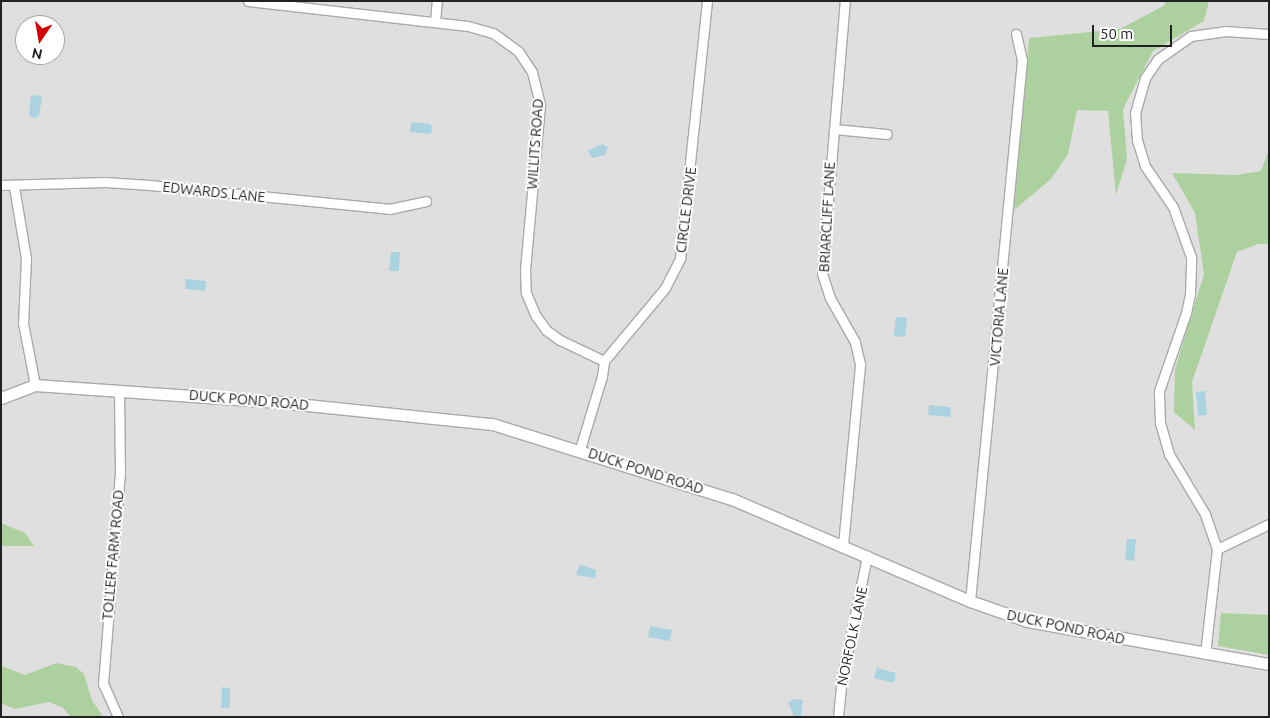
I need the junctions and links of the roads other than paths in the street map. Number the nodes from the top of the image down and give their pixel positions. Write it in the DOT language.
graph roads {
  1 [pos="248,1"];
  2 [pos="437,1"];
  3 [pos="707,1"];
  4 [pos="846,1"];
  5 [pos="263,2"];
  6 [pos="435,22"];
  7 [pos="1016,34"];
  8 [pos="1269,34"];
  9 [pos="834,129"];
  10 [pos="887,134"];
  11 [pos="1,185"];
  12 [pos="14,187"];
  13 [pos="426,201"];
  14 [pos="604,360"];
  15 [pos="36,385"];
  16 [pos="119,390"];
  17 [pos="1,398"];
  18 [pos="580,449"];
  19 [pos="1269,524"];
  20 [pos="843,545"];
  21 [pos="1217,548"];
  22 [pos="867,556"];
  23 [pos="970,601"];
  24 [pos="1205,654"];
  25 [pos="1269,664"];
  26 [pos="118,717"];
  27 [pos="838,717"];
  1 -- 5 [label="street, WILLITS ROAD"];
  2 -- 6 [label="street"];
  3 -- 14 [label="street, CIRCLE DRIVE"];
  4 -- 9 [label="street, BRIARCLIFF LANE"];
  5 -- 6 [label="street, WILLITS ROAD"];
  6 -- 14 [label="street, WILLITS ROAD"];
  7 -- 23 [label="street, VICTORIA LANE"];
  8 -- 21 [label="street"];
  9 -- 10 [label="street"];
  9 -- 20 [label="street, BRIARCLIFF LANE"];
  11 -- 12 [label="street, EDWARDS LANE"];
  12 -- 13 [label="street, EDWARDS LANE"];
  12 -- 15 [label="street"];
  14 -- 18 [label="street, CIRCLE DRIVE"];
  15 -- 16 [label="street, DUCK POND ROAD"];
  15 -- 17 [label="street, DUCK POND ROAD"];
  16 -- 18 [label="street, DUCK POND ROAD"];
  16 -- 26 [label="street, TOLLER FARM ROAD"];
  18 -- 20 [label="street, DUCK POND ROAD"];
  19 -- 21 [label="street"];
  20 -- 22 [label="street, DUCK POND ROAD"];
  21 -- 24 [label="street"];
  22 -- 23 [label="street, DUCK POND ROAD"];
  22 -- 27 [label="street, NORFOLK LANE"];
  23 -- 24 [label="street, DUCK POND ROAD"];
  24 -- 25 [label="street, DUCK POND ROAD"];
}
